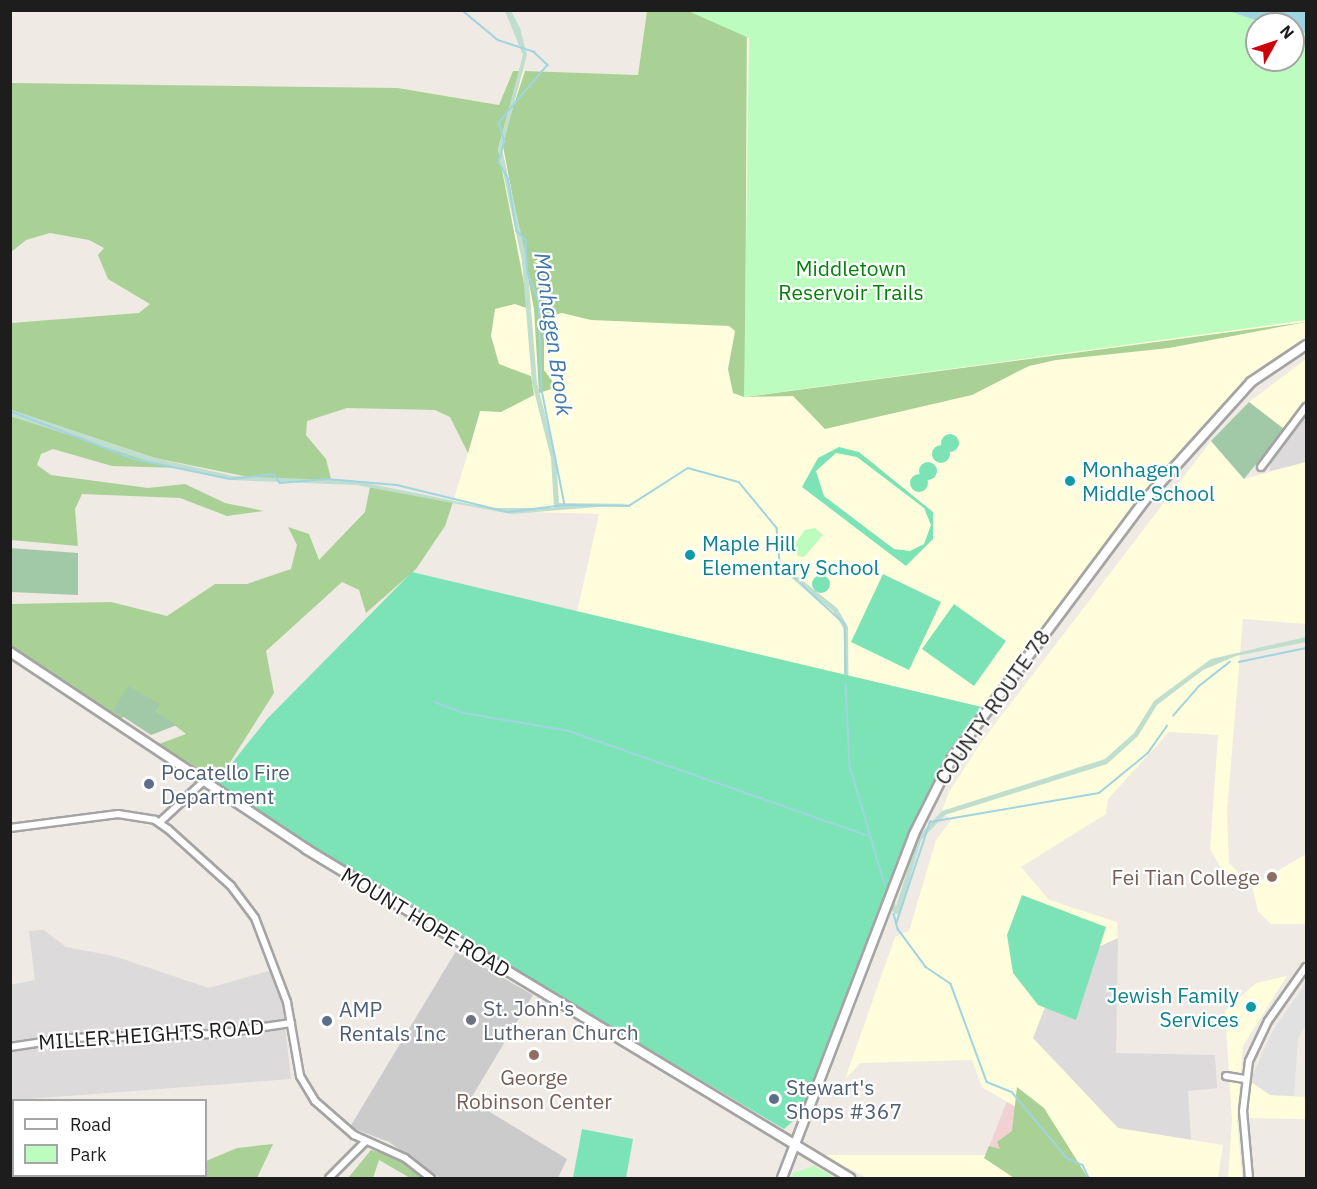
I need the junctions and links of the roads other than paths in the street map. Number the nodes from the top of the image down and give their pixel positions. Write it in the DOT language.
graph roads {
  1 [pos="1306,345"];
  2 [pos="1306,407"];
  3 [pos="1262,467"];
  4 [pos="10,652"];
  5 [pos="204,781"];
  6 [pos="160,822"];
  7 [pos="10,828"];
  8 [pos="1306,967"];
  9 [pos="291,1023"];
  10 [pos="10,1047"];
  11 [pos="1226,1076"];
  12 [pos="1245,1079"];
  13 [pos="366,1141"];
  14 [pos="796,1146"];
  15 [pos="329,1179"];
  16 [pos="431,1179"];
  17 [pos="782,1179"];
  18 [pos="850,1179"];
  19 [pos="1249,1179"];
  1 -- 14 [label="street, COUNTY ROUTE 78"];
  2 -- 3 [label="street"];
  4 -- 5 [label="street, MOUNT HOPE ROAD"];
  5 -- 6 [label="street"];
  5 -- 14 [label="street, MOUNT HOPE ROAD"];
  6 -- 7 [label="street"];
  6 -- 9 [label="street"];
  8 -- 12 [label="street"];
  9 -- 10 [label="street, MILLER HEIGHTS ROAD"];
  9 -- 13 [label="street"];
  11 -- 12 [label="street"];
  12 -- 19 [label="street"];
  13 -- 15 [label="street"];
  13 -- 16 [label="street"];
  14 -- 17 [label="street, COUNTY ROUTE 78"];
  14 -- 18 [label="street, MOUNT HOPE ROAD"];
}
